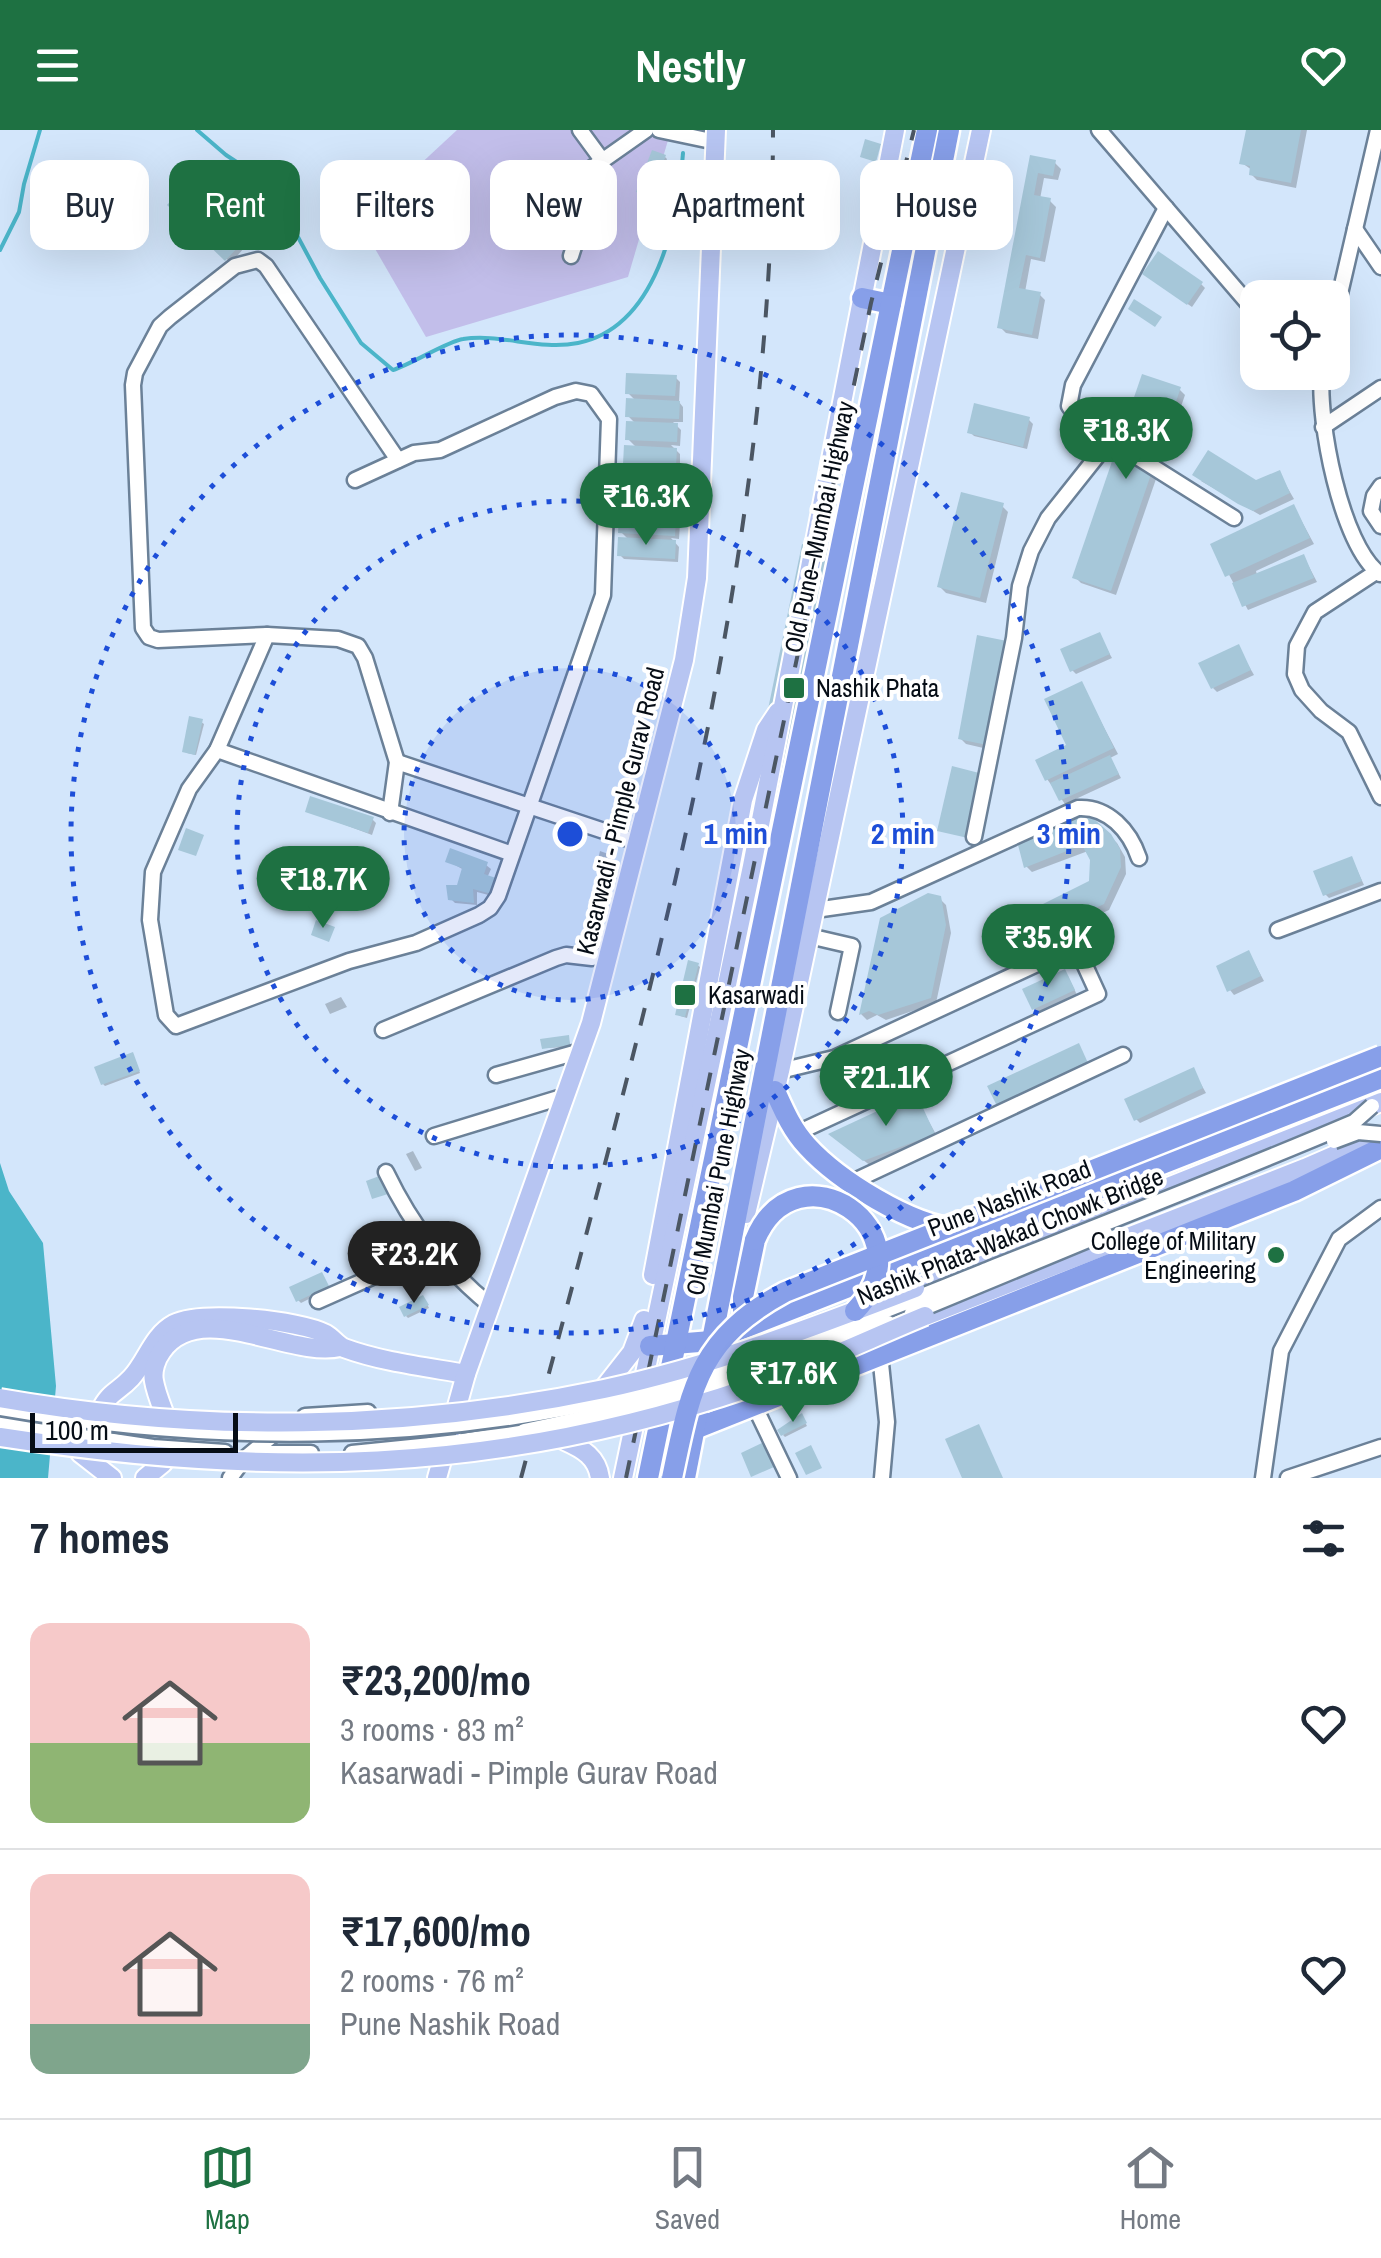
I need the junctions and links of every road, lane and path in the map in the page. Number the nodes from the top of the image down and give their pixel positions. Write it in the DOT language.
graph roads {
  1 [pos="580,130"];
  2 [pos="646,130"];
  3 [pos="659,130"];
  4 [pos="895,130"];
  5 [pos="927,130"];
  6 [pos="949,130"];
  7 [pos="981,130"];
  8 [pos="1099,130"];
  9 [pos="1378,130"];
  10 [pos="716,136"];
  11 [pos="602,160"];
  12 [pos="1166,208"];
  13 [pos="1355,229"];
  14 [pos="573,250"];
  15 [pos="571,256"];
  16 [pos="1381,268"];
  17 [pos="1343,280"];
  18 [pos="1240,294"];
  19 [pos="862,298"];
  20 [pos="891,304"];
  21 [pos="1381,388"];
  22 [pos="1322,390"];
  23 [pos="1323,427"];
  24 [pos="1110,440"];
  25 [pos="398,460"];
  26 [pos="355,480"];
  27 [pos="1381,486"];
  28 [pos="1234,518"];
  29 [pos="1381,526"];
  30 [pos="1378,573"];
  31 [pos="267,635"];
  32 [pos="784,704"];
  33 [pos="217,750"];
  34 [pos="397,762"];
  35 [pos="1381,797"];
  36 [pos="529,806"];
  37 [pos="390,813"];
  38 [pos="974,837"];
  39 [pos="637,842"];
  40 [pos="512,854"];
  41 [pos="1139,858"];
  42 [pos="1381,891"];
  43 [pos="815,910"];
  44 [pos="1278,930"];
  45 [pos="809,936"];
  46 [pos="609,952"];
  47 [pos="838,1012"];
  48 [pos="384,1030"];
  49 [pos="581,1051"];
  50 [pos="1123,1055"];
  51 [pos="1381,1056"];
  52 [pos="496,1074"];
  53 [pos="1381,1078"];
  54 [pos="778,1081"];
  55 [pos="565,1096"];
  56 [pos="1377,1104"];
  57 [pos="797,1133"];
  58 [pos="1381,1134"];
  59 [pos="434,1136"];
  60 [pos="1381,1148"];
  61 [pos="386,1172"];
  62 [pos="852,1182"];
  63 [pos="1381,1208"];
  64 [pos="1004,1227"];
  65 [pos="433,1250"];
  66 [pos="744,1298"];
  67 [pos="318,1301"];
  68 [pos="491,1306"];
  69 [pos="717,1310"];
  70 [pos="856,1311"];
  71 [pos="742,1328"];
  72 [pos="711,1341"];
  73 [pos="682,1345"];
  74 [pos="650,1346"];
  75 [pos="340,1347"];
  76 [pos="880,1354"];
  77 [pos="706,1368"];
  78 [pos="466,1374"];
  79 [pos="603,1389"];
  80 [pos="0,1398"];
  81 [pos="753,1403"];
  82 [pos="459,1406"];
  83 [pos="0,1408"];
  84 [pos="100,1412"];
  85 [pos="166,1418"];
  86 [pos="0,1424"];
  87 [pos="695,1428"];
  88 [pos="0,1437"];
  89 [pos="564,1441"];
  90 [pos="1381,1447"];
  91 [pos="80,1453"];
  92 [pos="163,1463"];
  93 [pos="112,1478"];
  94 [pos="146,1478"];
  95 [pos="230,1478"];
  96 [pos="437,1478"];
  97 [pos="600,1478"];
  98 [pos="623,1478"];
  99 [pos="648,1478"];
  100 [pos="672,1478"];
  101 [pos="685,1478"];
  102 [pos="789,1478"];
  103 [pos="882,1478"];
  104 [pos="1263,1478"];
  105 [pos="1288,1478"];
  1 -- 11 [label="street"];
  2 -- 11 [label="street"];
  3 -- 10 [label="street"];
  4 -- 19 [label="main road"];
  5 -- 20 [label="highway, Old Pune–Mumbai Highway"];
  6 -- 69 [label="highway, Old Mumbai Pune Highway"];
  7 -- 43 [label="main road"];
  8 -- 12 [label="street"];
  9 -- 13 [label="street"];
  10 -- 39 [label="main road, Kasarwadi - Pimple Gurav Road"];
  12 -- 18 [label="street"];
  12 -- 24 [label="street"];
  13 -- 16 [label="street"];
  13 -- 17 [label="street"];
  14 -- 15 [label="street"];
  19 -- 20 [label="highway"];
  19 -- 32 [label="main road"];
  20 -- 73 [label="highway, Old Pune–Mumbai Highway"];
  21 -- 23 [label="street"];
  22 -- 23 [label="street"];
  23 -- 30 [label="street"];
  24 -- 28 [label="street"];
  24 -- 38 [label="street"];
  25 -- 26 [label="street"];
  25 -- 31 [label="street"];
  25 -- 36 [label="street"];
  27 -- 29 [label="street"];
  30 -- 35 [label="street"];
  31 -- 33 [label="street"];
  31 -- 34 [label="street"];
  32 -- 74 [label="main road"];
  32 -- 79 [label="main road"];
  33 -- 37 [label="street"];
  33 -- 40 [label="street"];
  34 -- 36 [label="street"];
  34 -- 37 [label="street"];
  36 -- 39 [label="street"];
  36 -- 40 [label="street"];
  37 -- 40 [label="street"];
  39 -- 46 [label="main road, Kasarwadi - Pimple Gurav Road"];
  41 -- 43 [label="street"];
  42 -- 44 [label="street"];
  43 -- 45 [label="main road"];
  45 -- 47 [label="street"];
  45 -- 54 [label="main road"];
  46 -- 48 [label="street"];
  46 -- 49 [label="main road, Kasarwadi - Pimple Gurav Road"];
  49 -- 52 [label="street"];
  49 -- 55 [label="main road, Kasarwadi - Pimple Gurav Road"];
  50 -- 62 [label="street"];
  51 -- 100 [label="highway, bridge"];
  53 -- 64 [label="highway, Pune Nashik Road"];
  54 -- 57 [label="highway"];
  54 -- 57 [label="street"];
  54 -- 69 [label="main road"];
  55 -- 59 [label="street"];
  55 -- 68 [label="main road, Kasarwadi - Pimple Gurav Road"];
  56 -- 70 [label="main road, bridge"];
  56 -- 83 [label="street, Nashik Phata-Wakad Chowk Bridge, bridge"];
  57 -- 62 [label="highway"];
  58 -- 86 [label="street, Nashik Phata-Wakad Chowk Bridge, bridge"];
  58 -- 89 [label="main road, bridge"];
  60 -- 76 [label="highway"];
  61 -- 65 [label="street"];
  62 -- 64 [label="highway"];
  63 -- 104 [label="street"];
  64 -- 71 [label="highway, Pune Nashik Road"];
  65 -- 67 [label="street"];
  65 -- 68 [label="street"];
  66 -- 69 [label="highway"];
  66 -- 70 [label="highway, bridge"];
  66 -- 71 [label="highway"];
  68 -- 78 [label="main road, Kasarwadi - Pimple Gurav Road"];
  69 -- 72 [label="highway, Old Mumbai Pune Highway"];
  70 -- 79 [label="main road, bridge"];
  71 -- 72 [label="highway, Pune Nashik Road"];
  72 -- 73 [label="highway, Pune Nashik Road"];
  72 -- 77 [label="highway, Old Mumbai Pune Highway"];
  73 -- 74 [label="highway, Pune Nashik Road"];
  73 -- 77 [label="highway"];
  73 -- 99 [label="highway, Old Pune–Mumbai Highway"];
  74 -- 98 [label="main road"];
  75 -- 78 [label="main road"];
  75 -- 84 [label="main road"];
  75 -- 85 [label="main road"];
  76 -- 81 [label="highway"];
  76 -- 103 [label="street"];
  77 -- 81 [label="highway"];
  77 -- 87 [label="highway, Old Mumbai Pune Highway"];
  78 -- 82 [label="main road, Kasarwadi - Pimple Gurav Road"];
  79 -- 85 [label="main road, bridge"];
  80 -- 84 [label="main road, bridge"];
  81 -- 87 [label="highway"];
  81 -- 102 [label="street"];
  82 -- 95 [label="street"];
  82 -- 96 [label="main road, Kasarwadi - Pimple Gurav Road"];
  84 -- 85 [label="main road, bridge"];
  87 -- 101 [label="highway, Old Mumbai Pune Highway"];
  88 -- 91 [label="main road, bridge"];
  89 -- 92 [label="main road, bridge"];
  89 -- 97 [label="main road"];
  90 -- 105 [label="street"];
  91 -- 92 [label="main road, bridge"];
  91 -- 93 [label="main road"];
  92 -- 94 [label="main road"];
}
